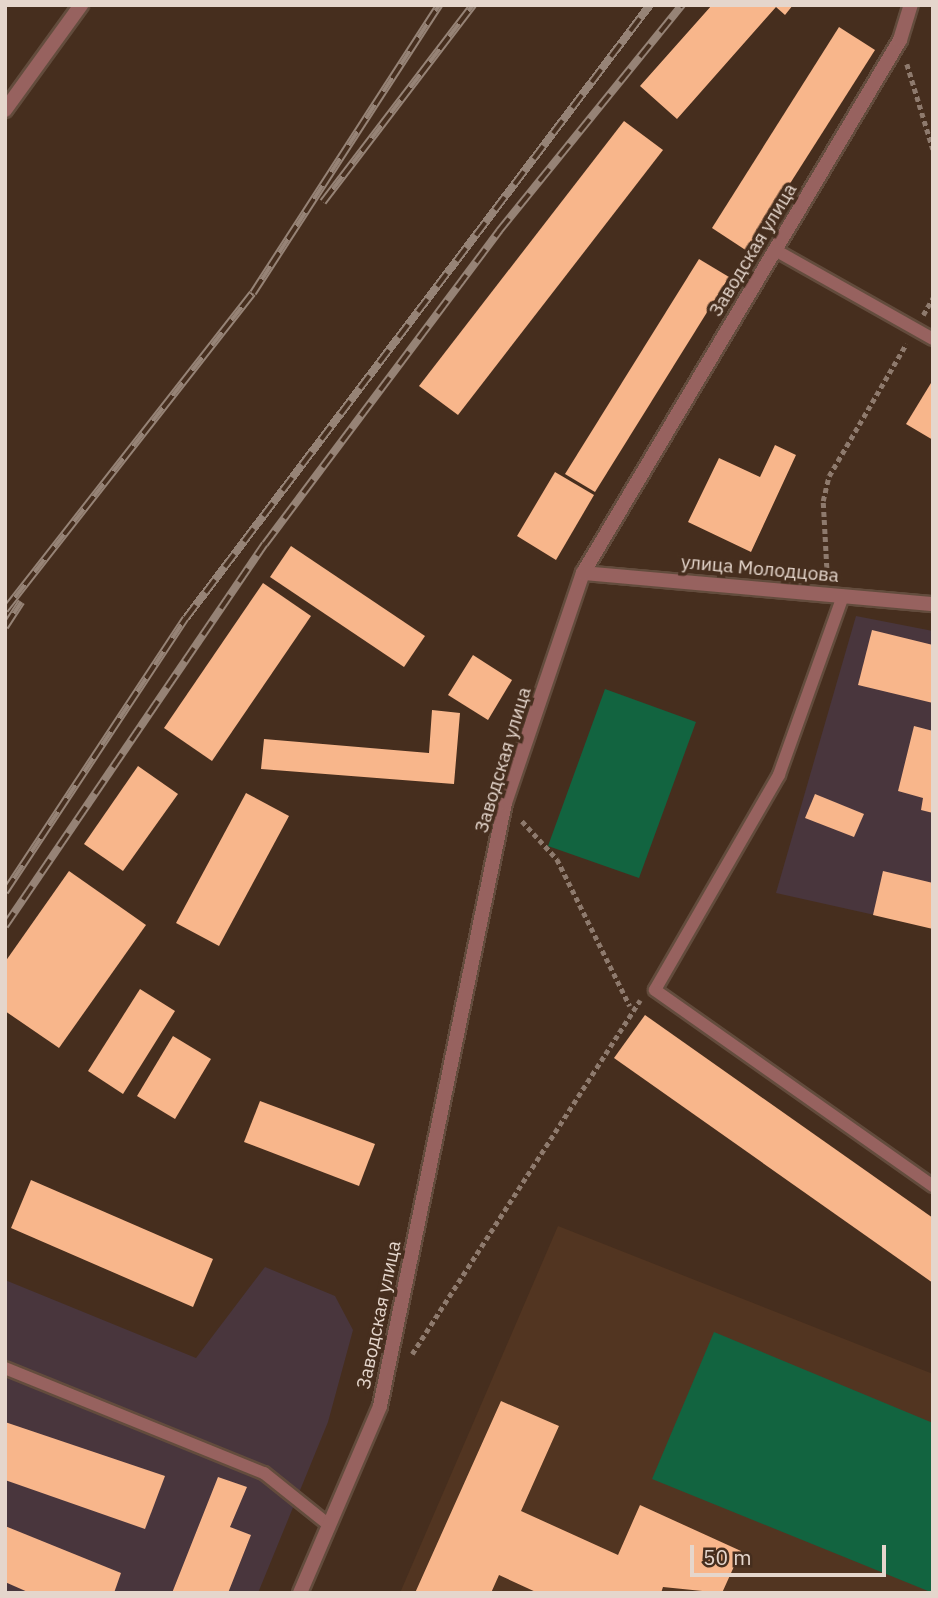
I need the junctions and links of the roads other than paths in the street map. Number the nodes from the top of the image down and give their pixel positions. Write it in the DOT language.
graph roads {
  1 [pos="81,5"];
  2 [pos="911,5"];
  3 [pos="5,110"];
  4 [pos="775,250"];
  5 [pos="933,339"];
  6 [pos="583,573"];
  7 [pos="836,595"];
  8 [pos="933,604"];
  9 [pos="933,1185"];
  10 [pos="5,1368"];
  11 [pos="329,1525"];
  12 [pos="300,1593"];
  1 -- 3 [label="street"];
  2 -- 4 [label="street, Заводская улица"];
  4 -- 5 [label="lane"];
  4 -- 6 [label="street, Заводская улица"];
  6 -- 7 [label="street, улица Молодцова"];
  6 -- 11 [label="street, Заводская улица"];
  7 -- 8 [label="street, улица Молодцова"];
  7 -- 9 [label="lane"];
  10 -- 11 [label="lane"];
  11 -- 12 [label="street, Заводская улица"];
}
